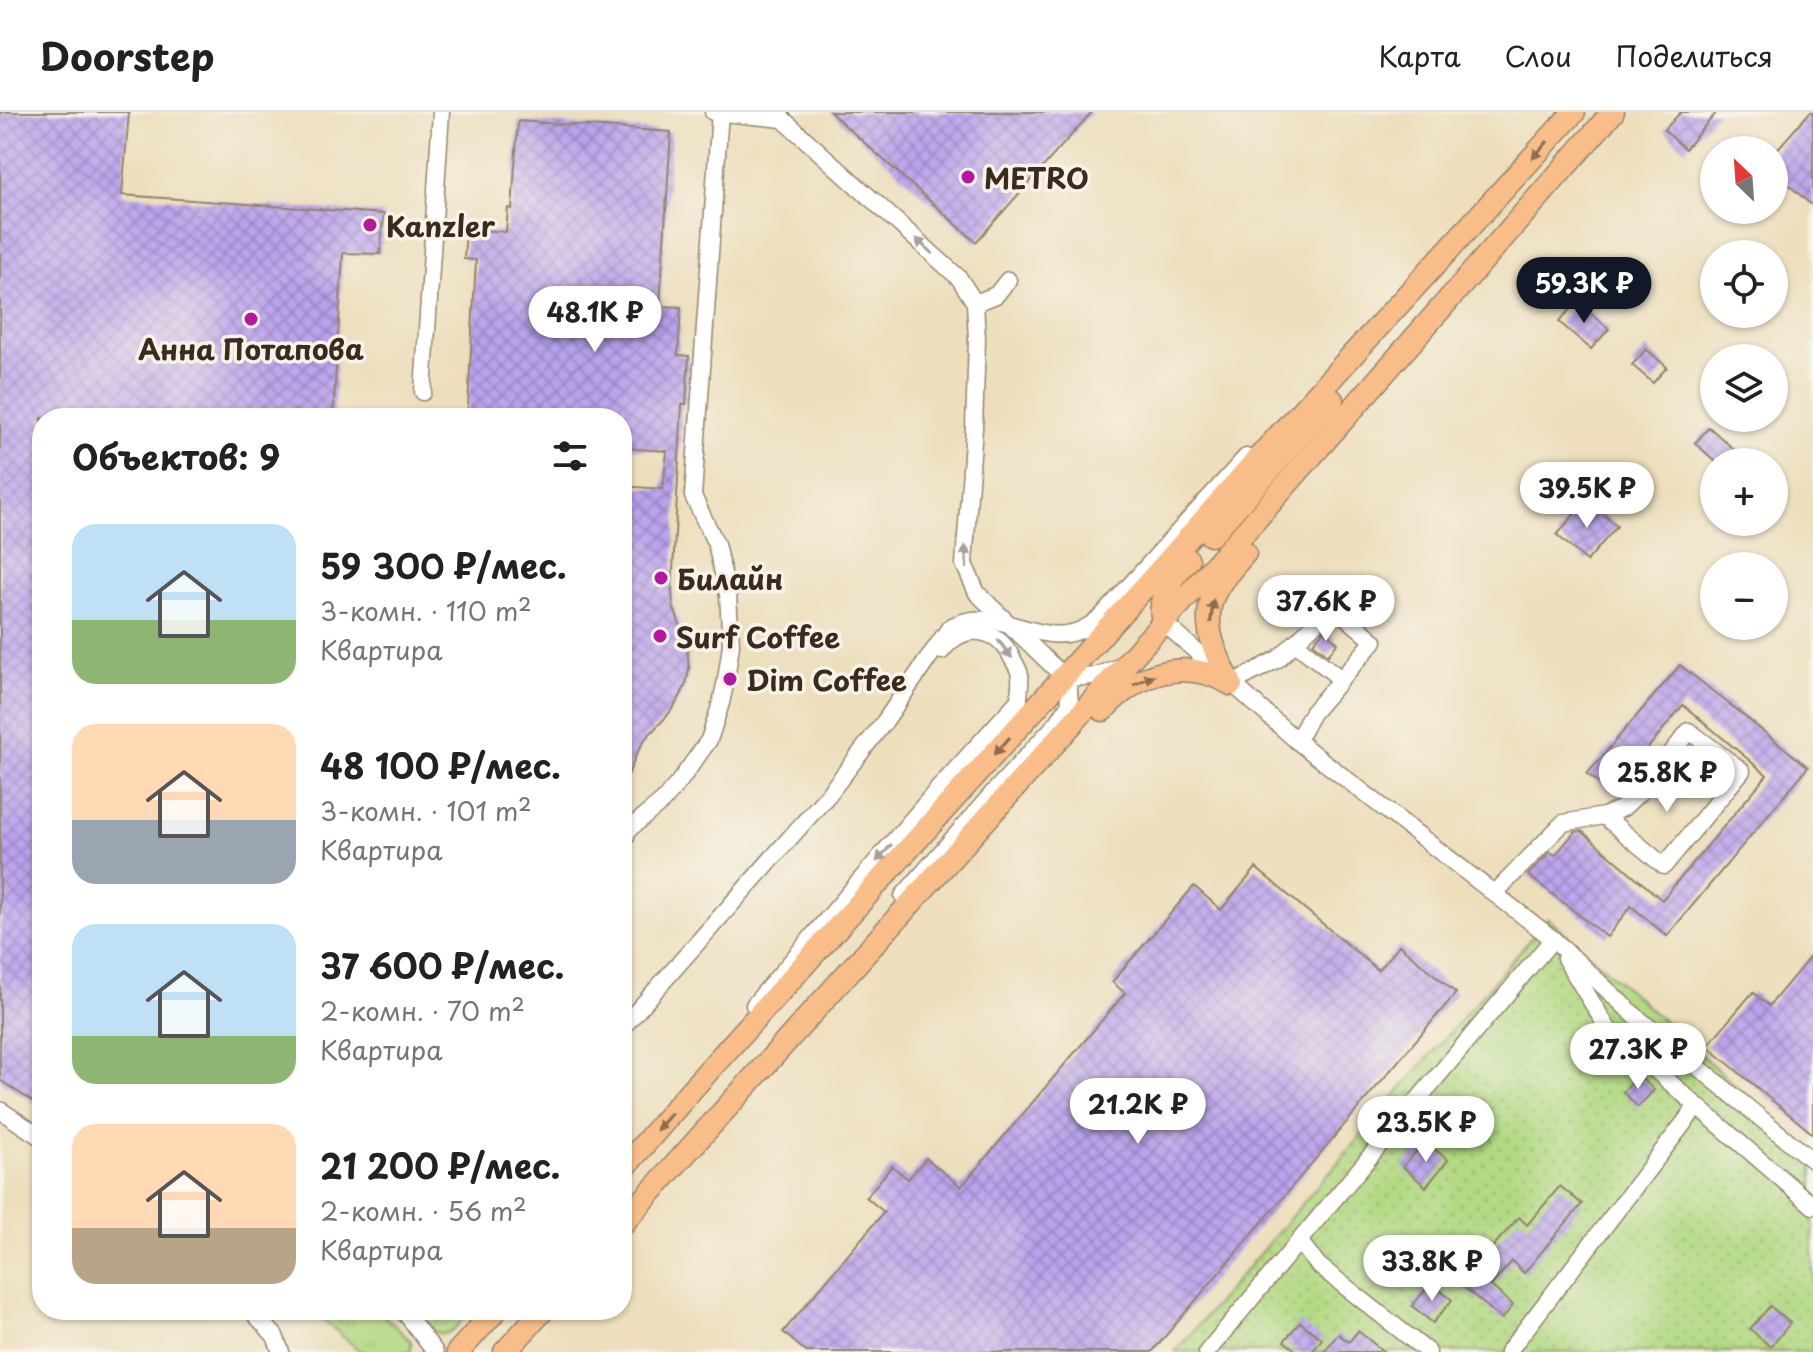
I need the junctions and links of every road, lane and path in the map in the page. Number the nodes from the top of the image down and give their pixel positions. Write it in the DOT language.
graph roads {
  1 [pos="441,112"];
  2 [pos="718,112"];
  3 [pos="1574,112"];
  4 [pos="1613,112"];
  5 [pos="1626,112"];
  6 [pos="776,116"];
  7 [pos="1469,229"];
  8 [pos="1008,280"];
  9 [pos="975,303"];
  10 [pos="1390,315"];
  11 [pos="423,392"];
  12 [pos="1005,621"];
  13 [pos="1163,622"];
  14 [pos="1095,642"];
  15 [pos="1295,643"];
  16 [pos="1129,661"];
  17 [pos="1064,677"];
  18 [pos="1341,679"];
  19 [pos="1231,684"];
  20 [pos="1297,741"];
  21 [pos="837,783"];
  22 [pos="1604,816"];
  23 [pos="632,827"];
  24 [pos="1495,893"];
  25 [pos="1554,940"];
  26 [pos="853,969"];
  27 [pos="632,1017"];
  28 [pos="691,1090"];
  29 [pos="1697,1106"];
  30 [pos="0,1110"];
  31 [pos="723,1111"];
  32 [pos="32,1131"];
  33 [pos="632,1159"];
  34 [pos="1813,1161"];
  35 [pos="1813,1206"];
  36 [pos="632,1213"];
  37 [pos="1299,1241"];
  38 [pos="260,1320"];
  39 [pos="411,1320"];
  40 [pos="487,1320"];
  41 [pos="534,1320"];
  42 [pos="281,1352"];
  43 [pos="435,1352"];
  44 [pos="458,1352"];
  45 [pos="505,1352"];
  46 [pos="1207,1352"];
  47 [pos="1428,1352"];
  48 [pos="1508,1352"];
  1 -- 11 [label="street"];
  2 -- 6 [label="street"];
  2 -- 23 [label="street"];
  3 -- 7 [label="main road, one-way"];
  4 -- 13 [label="main road"];
  19 -- 5 [label="main road, one-way"];
  9 -- 6 [label="street, one-way"];
  7 -- 10 [label="main road"];
  7 -- 13 [label="main road"];
  8 -- 9 [label="street"];
  12 -- 9 [label="street, one-way"];
  10 -- 12 [label="street"];
  10 -- 14 [label="main road"];
  12 -- 17 [label="street"];
  12 -- 21 [label="street"];
  13 -- 14 [label="main road"];
  13 -- 16 [label="main road"];
  13 -- 19 [label="street"];
  14 -- 17 [label="main road"];
  15 -- 18 [label="street"];
  15 -- 18 [label="street"];
  15 -- 19 [label="street"];
  16 -- 17 [label="street"];
  16 -- 26 [label="main road"];
  17 -- 28 [label="main road, one-way"];
  17 -- 31 [label="street"];
  18 -- 20 [label="street"];
  19 -- 20 [label="street"];
  26 -- 19 [label="main road, one-way"];
  20 -- 24 [label="street"];
  21 -- 27 [label="street"];
  21 -- 28 [label="street, one-way"];
  22 -- 22 [label="street"];
  22 -- 24 [label="street"];
  24 -- 25 [label="street"];
  25 -- 29 [label="street"];
  25 -- 34 [label="street"];
  25 -- 37 [label="street"];
  26 -- 31 [label="main road"];
  28 -- 33 [label="main road, one-way"];
  29 -- 35 [label="street"];
  29 -- 48 [label="street"];
  30 -- 32 [label="street"];
  31 -- 36 [label="main road"];
  37 -- 46 [label="street"];
  37 -- 47 [label="street"];
  38 -- 42 [label="street"];
  39 -- 43 [label="street"];
  40 -- 44 [label="main road"];
  41 -- 45 [label="main road"];
}
